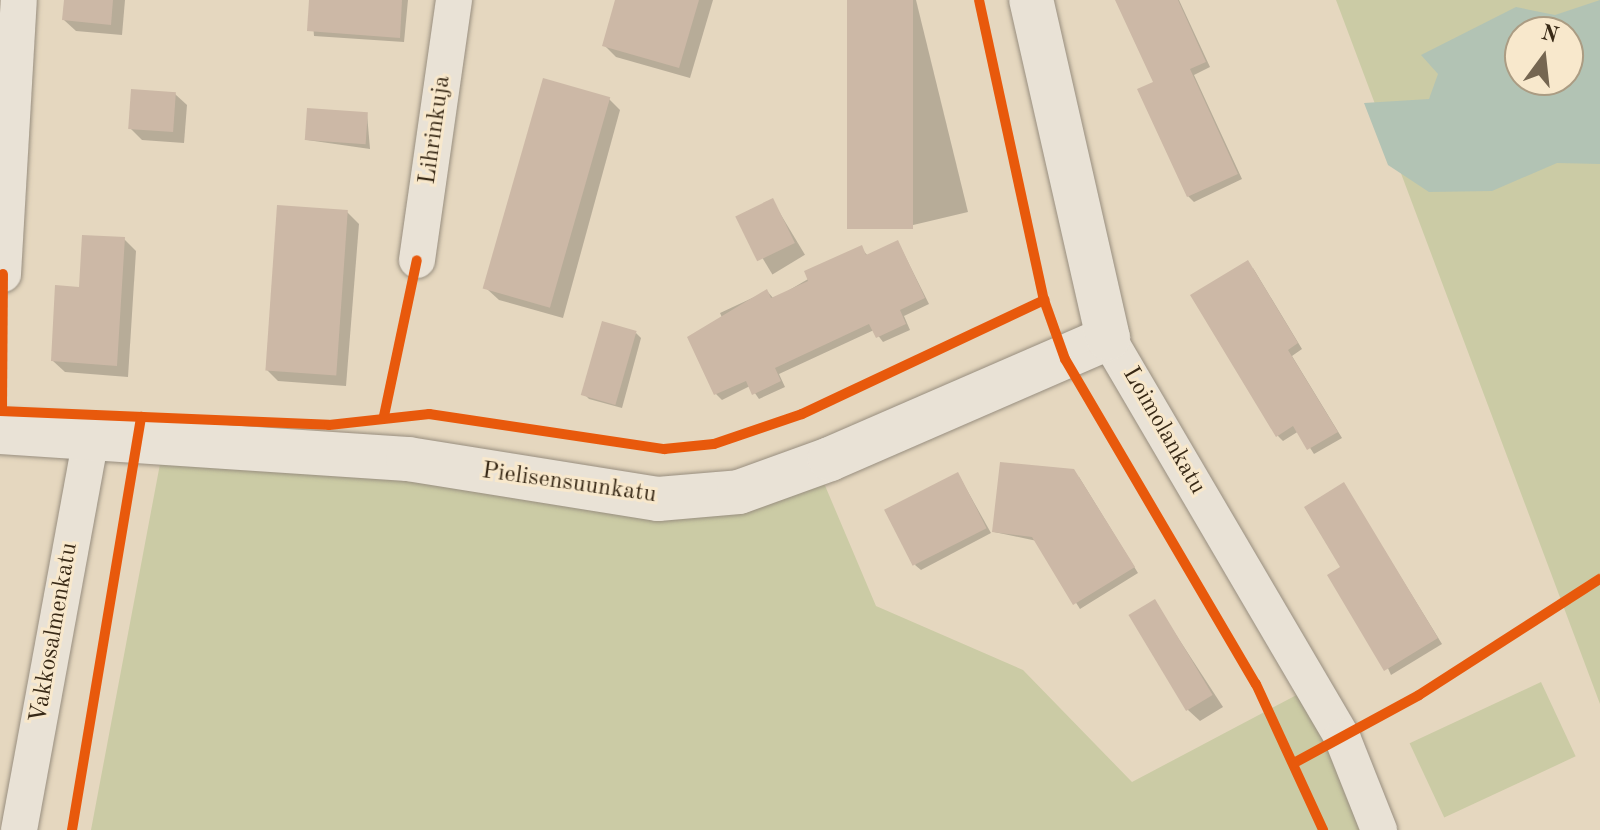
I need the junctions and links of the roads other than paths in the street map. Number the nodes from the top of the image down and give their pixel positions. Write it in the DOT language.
graph roads {
  1 [pos="19,0"];
  2 [pos="454,0"];
  3 [pos="1031,0"];
  4 [pos="417,260"];
  5 [pos="3,274"];
  6 [pos="1108,338"];
  7 [pos="0,432"];
  8 [pos="91,436"];
  9 [pos="19,830"];
  10 [pos="1379,830"];
  1 -- 5 [label="street"];
  2 -- 4 [label="street, Lihrinkuja"];
  3 -- 6 [label="street, Loimolankatu"];
  6 -- 8 [label="street, Pielisensuunkatu"];
  6 -- 10 [label="street, Loimolankatu"];
  7 -- 8 [label="street, Pielisensuunkatu"];
  8 -- 9 [label="street, Vakkosalmenkatu"];
}
